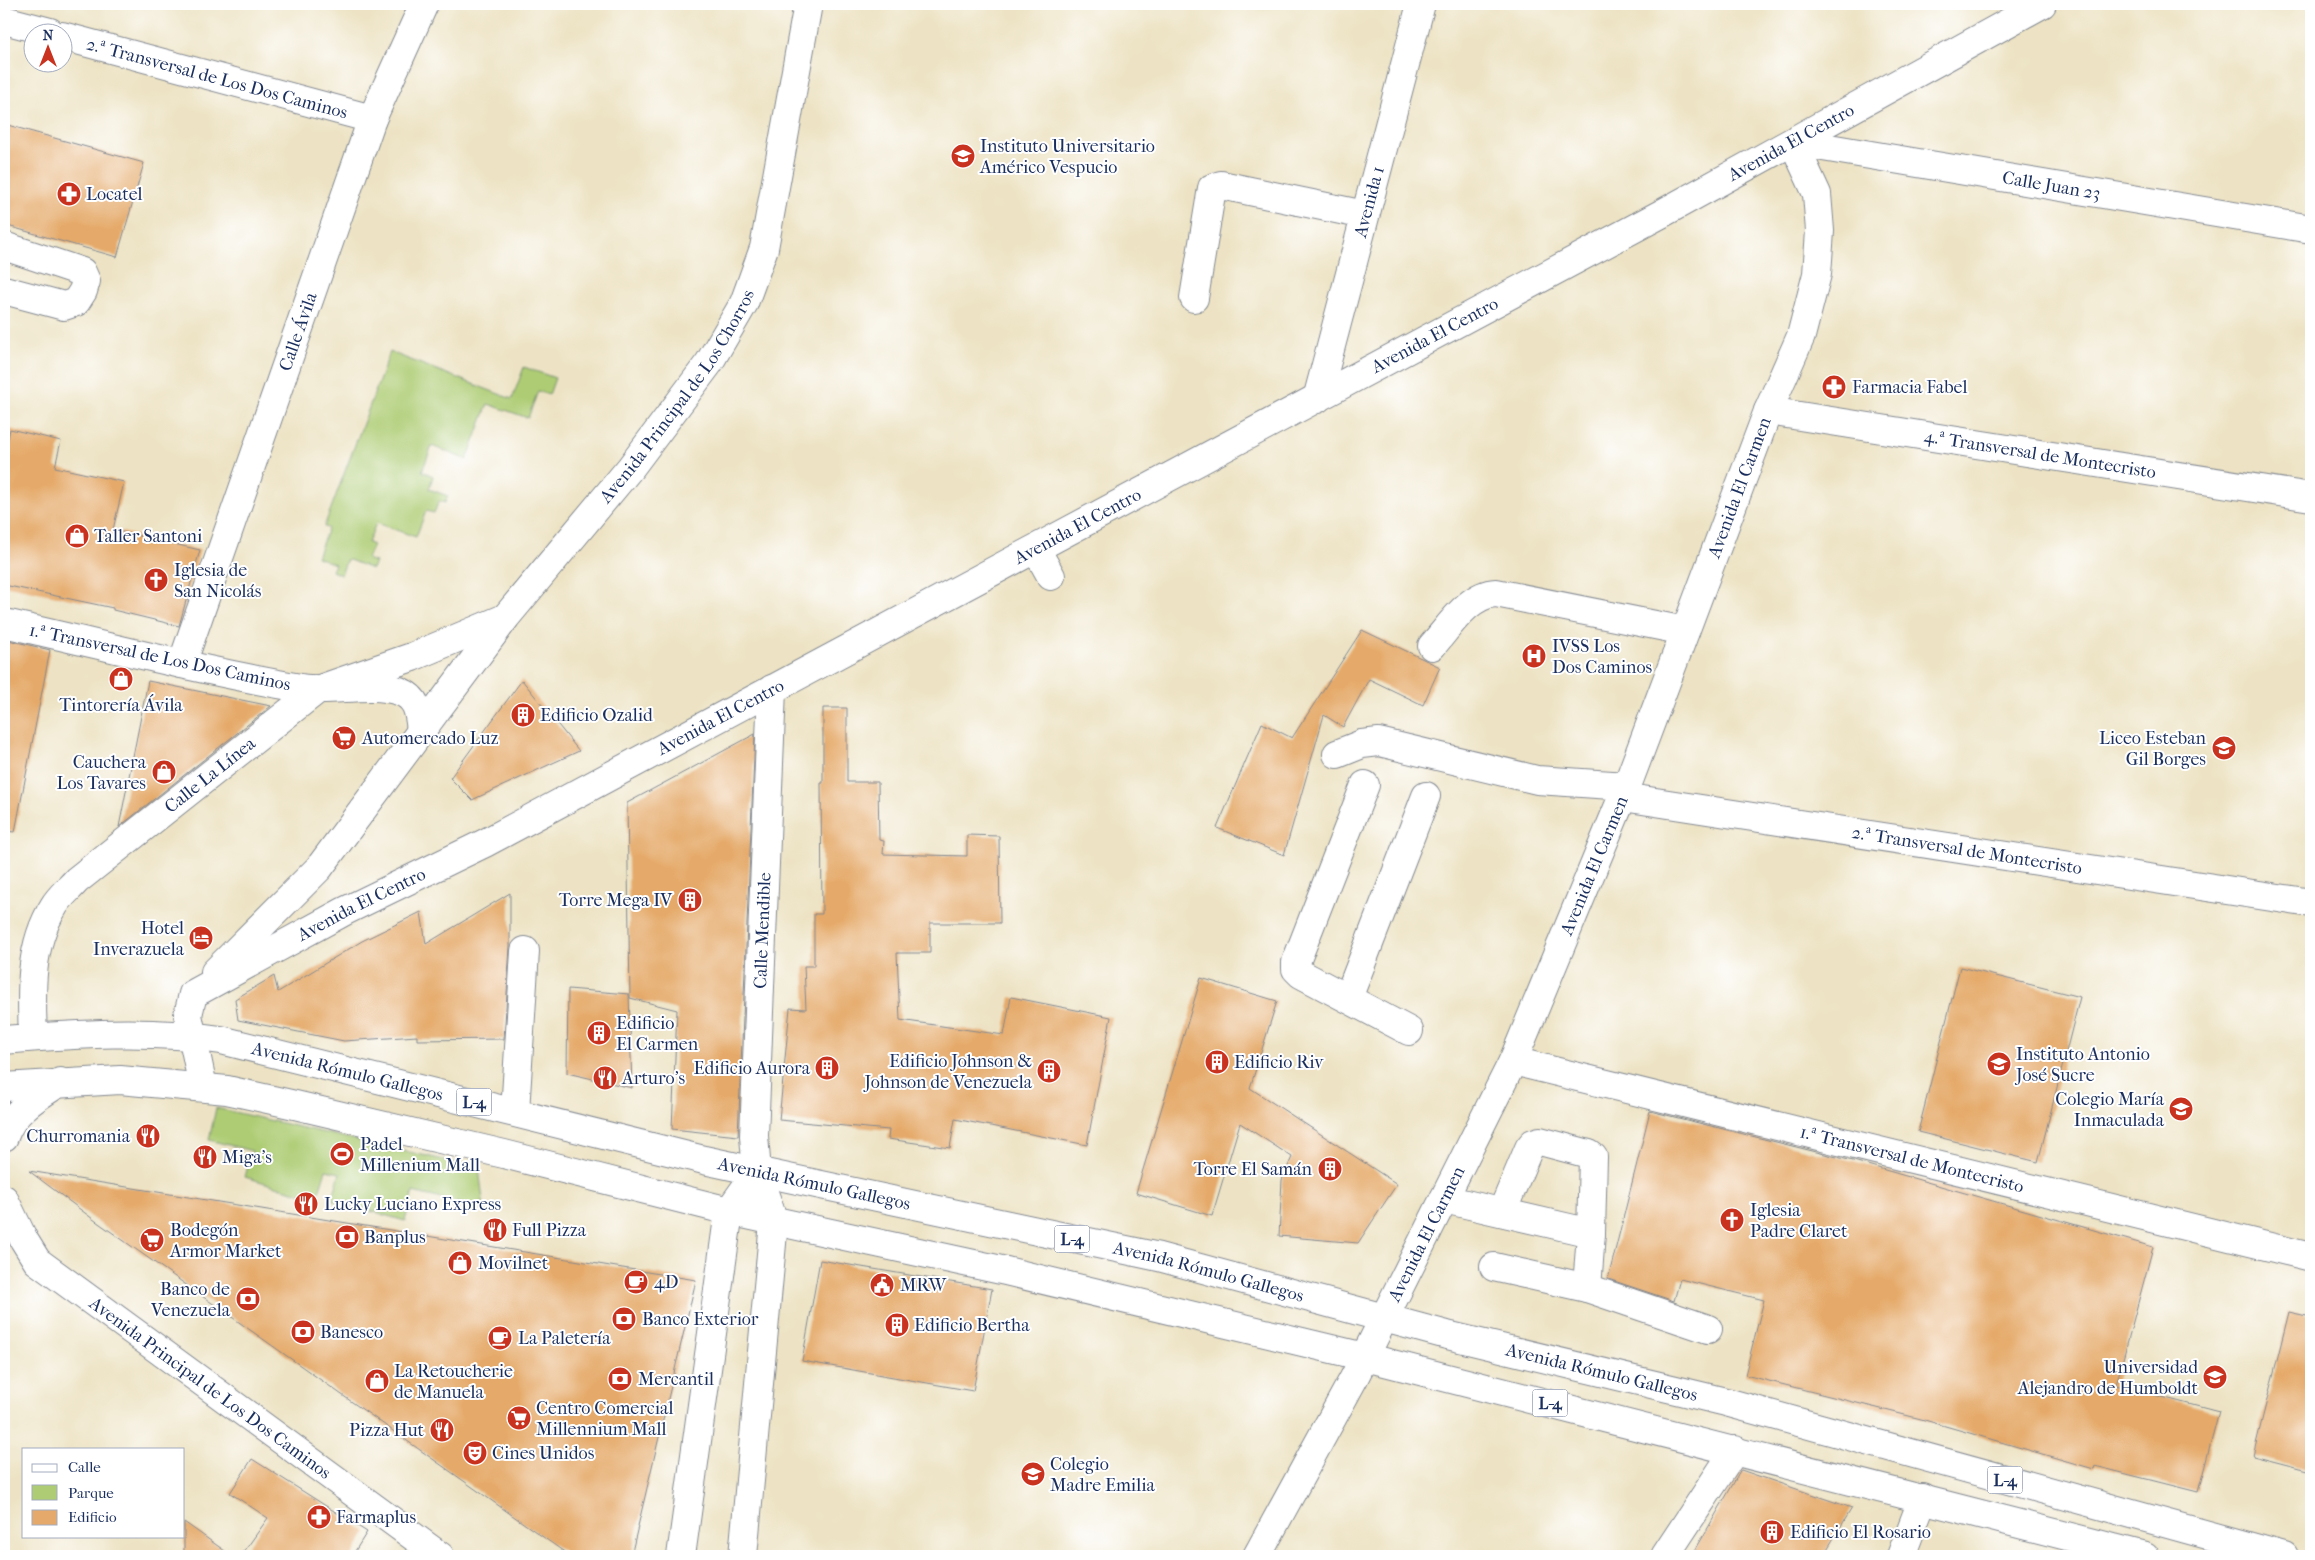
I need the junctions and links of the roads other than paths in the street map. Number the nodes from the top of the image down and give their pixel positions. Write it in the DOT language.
graph roads {
  1 [pos="424,4"];
  2 [pos="808,4"];
  3 [pos="1421,4"];
  4 [pos="2042,4"];
  5 [pos="2011,12"];
  6 [pos="4,20"];
  7 [pos="22,25"];
  8 [pos="72,39"];
  9 [pos="372,119"];
  10 [pos="1793,142"];
  11 [pos="1365,215"];
  12 [pos="2311,229"];
  13 [pos="4,246"];
  14 [pos="4,290"];
  15 [pos="1194,298"];
  16 [pos="1317,399"];
  17 [pos="1768,411"];
  18 [pos="2311,497"];
  19 [pos="1036,550"];
  20 [pos="1051,576"];
  21 [pos="506,617"];
  22 [pos="4,623"];
  23 [pos="1685,631"];
  24 [pos="1432,646"];
  25 [pos="182,664"];
  26 [pos="317,690"];
  27 [pos="772,690"];
  28 [pos="421,731"];
  29 [pos="1337,754"];
  30 [pos="1365,784"];
  31 [pos="1625,792"];
  32 [pos="1426,796"];
  33 [pos="319,868"];
  34 [pos="2311,903"];
  35 [pos="345,911"];
  36 [pos="270,917"];
  37 [pos="294,938"];
  38 [pos="525,951"];
  39 [pos="192,994"];
  40 [pos="1348,998"];
  41 [pos="1409,1031"];
  42 [pos="191,1036"];
  43 [pos="33,1037"];
  44 [pos="4,1040"];
  45 [pos="1513,1061"];
  46 [pos="60,1082"];
  47 [pos="4,1087"];
  48 [pos="203,1087"];
  49 [pos="515,1112"];
  50 [pos="4,1138"];
  51 [pos="757,1172"];
  52 [pos="4,1199"];
  53 [pos="1444,1199"];
  54 [pos="729,1212"];
  55 [pos="1502,1212"];
  56 [pos="774,1222"];
  57 [pos="1591,1233"];
  58 [pos="2311,1257"];
  59 [pos="1494,1267"];
  60 [pos="1587,1288"];
  61 [pos="1384,1317"];
  62 [pos="1708,1329"];
  63 [pos="1365,1357"];
  64 [pos="1735,1450"];
  65 [pos="1923,1498"];
  66 [pos="440,1556"];
  67 [pos="681,1556"];
  68 [pos="743,1556"];
  69 [pos="1257,1556"];
  70 [pos="1665,1556"];
  71 [pos="1901,1556"];
  72 [pos="2145,1556"];
  73 [pos="2284,1556"];
  1 -- 9 [label="street, Calle Ávila"];
  2 -- 21 [label="street, Avenida Principal de Los Chorros"];
  3 -- 11 [label="street, Avenida 1"];
  4 -- 5 [label="street, Avenida El Centro"];
  5 -- 10 [label="street, Avenida El Centro"];
  6 -- 7 [label="street"];
  8 -- 9 [label="street, 2.ª Transversal de Los Dos Caminos"];
  9 -- 25 [label="street, Calle Ávila"];
  10 -- 12 [label="street, Calle Juan 23"];
  10 -- 16 [label="street, Avenida El Centro"];
  10 -- 17 [label="street, Avenida El Carmen"];
  11 -- 15 [label="street"];
  11 -- 16 [label="street, Avenida 1"];
  13 -- 14 [label="street"];
  16 -- 19 [label="street, Avenida El Centro"];
  17 -- 18 [label="street, 4.ª Transversal de Montecristo"];
  17 -- 23 [label="street, Avenida El Carmen"];
  19 -- 20 [label="street"];
  19 -- 27 [label="street, Avenida El Centro"];
  21 -- 26 [label="street, Calle La Línea"];
  21 -- 28 [label="street, Avenida Principal de Los Chorros"];
  22 -- 25 [label="street, 1.ª Transversal de Los Dos Caminos"];
  23 -- 24 [label="street"];
  23 -- 31 [label="street, Avenida El Carmen"];
  25 -- 26 [label="street, 1.ª Transversal de Los Dos Caminos"];
  26 -- 28 [label="street"];
  26 -- 43 [label="street, Calle La Línea"];
  27 -- 35 [label="street, Avenida El Centro"];
  27 -- 51 [label="street, Calle Mendible"];
  28 -- 33 [label="street, Avenida Principal de Los Chorros"];
  29 -- 31 [label="street, 2.ª Transversal de Montecristo"];
  30 -- 40 [label="street"];
  31 -- 34 [label="street, 2.ª Transversal de Montecristo"];
  31 -- 45 [label="street, Avenida El Carmen"];
  32 -- 40 [label="street"];
  33 -- 35 [label="street, Avenida Principal de Los Chorros"];
  33 -- 36 [label="street, Avenida Principal de Los Chorros"];
  35 -- 37 [label="street, Avenida El Centro"];
  36 -- 37 [label="street"];
  36 -- 39 [label="street, Avenida Principal de Los Chorros"];
  37 -- 39 [label="street, Avenida El Centro"];
  38 -- 49 [label="street"];
  39 -- 42 [label="street"];
  40 -- 41 [label="street"];
  42 -- 43 [label="street, Avenida Rómulo Gallegos / L-4"];
  42 -- 48 [label="street"];
  42 -- 49 [label="street, Avenida Rómulo Gallegos / L-4"];
  43 -- 44 [label="street, Avenida Rómulo Gallegos / L-4"];
  45 -- 53 [label="street, Avenida El Carmen"];
  45 -- 58 [label="street, 1.ª Transversal de Montecristo"];
  46 -- 47 [label="street, L-4"];
  46 -- 48 [label="street, L-4"];
  46 -- 50 [label="street"];
  48 -- 54 [label="street, L-4"];
  49 -- 51 [label="street, Avenida Rómulo Gallegos / L-4"];
  51 -- 54 [label="street"];
  51 -- 56 [label="street, Calle Mendible"];
  51 -- 61 [label="street, Avenida Rómulo Gallegos / L-4"];
  52 -- 66 [label="street, Avenida Principal de Los Dos Caminos"];
  53 -- 55 [label="street"];
  53 -- 61 [label="street, Avenida El Carmen"];
  54 -- 56 [label="street, L-4"];
  54 -- 67 [label="street"];
  55 -- 57 [label="street"];
  55 -- 57 [label="street"];
  56 -- 63 [label="street, L-4"];
  56 -- 68 [label="street"];
  57 -- 60 [label="street"];
  59 -- 60 [label="street"];
  60 -- 62 [label="street"];
  61 -- 63 [label="street, Avenida El Carmen"];
  61 -- 73 [label="street, Avenida Rómulo Gallegos / L-4"];
  63 -- 64 [label="street, L-4"];
  63 -- 69 [label="street, Avenida El Carmen"];
  64 -- 65 [label="street, L-4"];
  64 -- 70 [label="street"];
  65 -- 71 [label="street"];
  65 -- 72 [label="street, L-4"];
}
